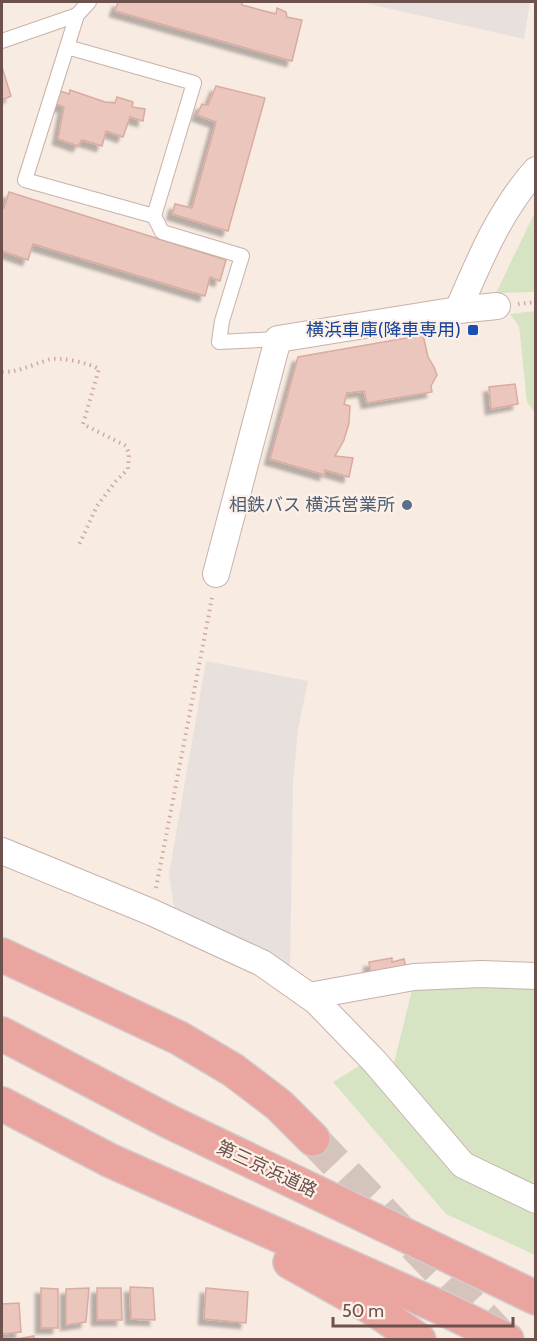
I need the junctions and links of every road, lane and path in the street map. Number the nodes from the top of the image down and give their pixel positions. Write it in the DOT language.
graph roads {
  1 [pos="89,2"];
  2 [pos="77,15"];
  3 [pos="2,40"];
  4 [pos="67,47"];
  5 [pos="536,170"];
  6 [pos="153,216"];
  7 [pos="497,306"];
  8 [pos="458,310"];
  9 [pos="278,339"];
  10 [pos="2,372"];
  11 [pos="79,545"];
  12 [pos="216,574"];
  13 [pos="2,851"];
  14 [pos="151,912"];
  15 [pos="2,955"];
  16 [pos="536,976"];
  17 [pos="309,996"];
  18 [pos="2,1034"];
  19 [pos="2,1104"];
  20 [pos="2,1114"];
  21 [pos="313,1139"];
  22 [pos="536,1200"];
  23 [pos="536,1298"];
  24 [pos="419,1340"];
  25 [pos="507,1340"];
  1 -- 2 [label="lane"];
  2 -- 3 [label="lane"];
  2 -- 4 [label="lane"];
  4 -- 6 [label="lane"];
  4 -- 6 [label="lane"];
  5 -- 8 [label="street"];
  6 -- 9 [label="lane"];
  7 -- 8 [label="street"];
  8 -- 9 [label="street"];
  9 -- 12 [label="street"];
  10 -- 11 [label="path"];
  12 -- 14 [label="path"];
  13 -- 14 [label="street"];
  14 -- 17 [label="street"];
  15 -- 21 [label="highway"];
  16 -- 17 [label="street"];
  17 -- 22 [label="street"];
  18 -- 23 [label="highway, 第三京浜道路"];
  19 -- 25 [label="highway"];
  20 -- 24 [label="highway"];
}
